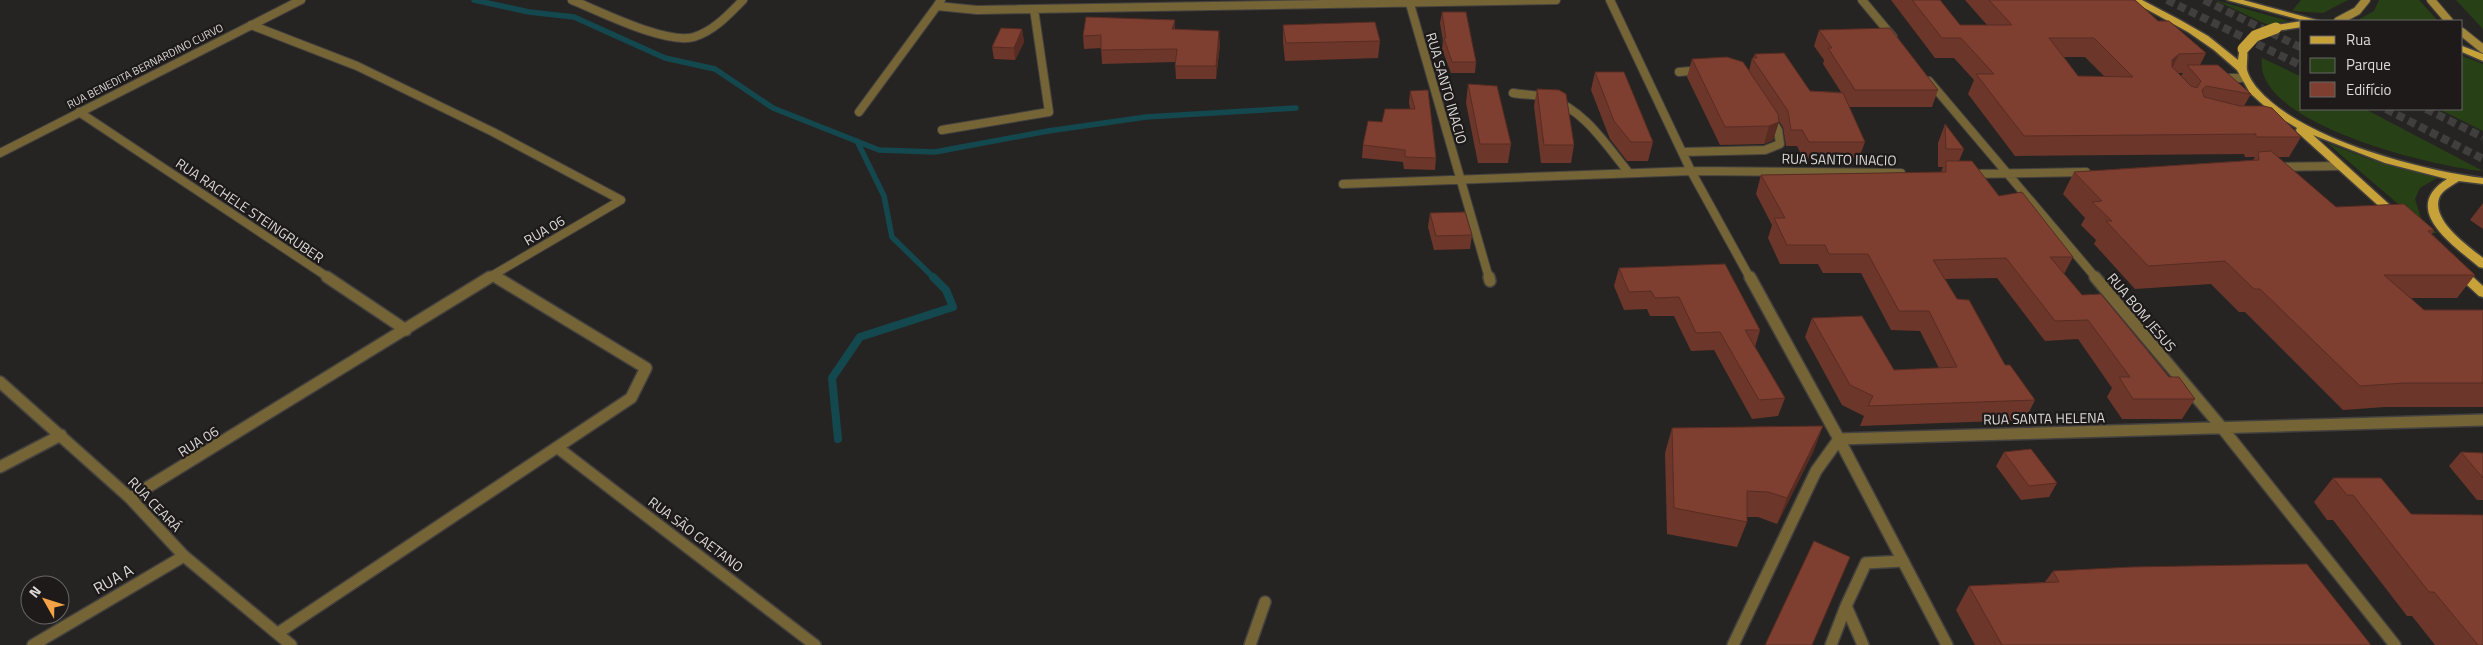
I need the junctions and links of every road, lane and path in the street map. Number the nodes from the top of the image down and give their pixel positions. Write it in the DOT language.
graph roads {
  1 [pos="301,0"];
  2 [pos="572,0"];
  3 [pos="743,0"];
  4 [pos="1555,0"];
  5 [pos="1610,0"];
  6 [pos="1862,0"];
  7 [pos="2135,0"];
  8 [pos="2232,0"];
  9 [pos="2366,0"];
  10 [pos="2431,0"];
  11 [pos="939,3"];
  12 [pos="1410,4"];
  13 [pos="1034,9"];
  14 [pos="2311,20"];
  15 [pos="2340,20"];
  16 [pos="2448,20"];
  17 [pos="2300,24"];
  18 [pos="251,25"];
  19 [pos="2463,33"];
  20 [pos="1900,45"];
  21 [pos="2463,49"];
  22 [pos="2483,49"];
  23 [pos="2483,58"];
  24 [pos="1715,69"];
  25 [pos="1679,72"];
  26 [pos="2243,73"];
  27 [pos="1925,76"];
  28 [pos="2207,78"];
  29 [pos="1513,93"];
  30 [pos="1763,107"];
  31 [pos="79,112"];
  32 [pos="859,112"];
  33 [pos="2270,119"];
  34 [pos="2288,119"];
  35 [pos="942,130"];
  36 [pos="1682,152"];
  37 [pos="0,153"];
  38 [pos="2340,166"];
  39 [pos="1691,171"];
  40 [pos="2095,172"];
  41 [pos="1908,173"];
  42 [pos="1628,174"];
  43 [pos="1957,174"];
  44 [pos="2006,174"];
  45 [pos="2278,178"];
  46 [pos="2456,178"];
  47 [pos="1458,179"];
  48 [pos="2483,181"];
  49 [pos="1343,184"];
  50 [pos="2483,186"];
  51 [pos="2373,212"];
  52 [pos="2392,212"];
  53 [pos="2406,224"];
  54 [pos="2447,261"];
  55 [pos="2483,264"];
  56 [pos="493,275"];
  57 [pos="1490,281"];
  58 [pos="2483,293"];
  59 [pos="406,330"];
  60 [pos="0,382"];
  61 [pos="2483,420"];
  62 [pos="2223,429"];
  63 [pos="61,436"];
  64 [pos="1838,439"];
  65 [pos="558,448"];
  66 [pos="0,467"];
  67 [pos="130,498"];
  68 [pos="184,556"];
  69 [pos="1903,561"];
  70 [pos="1265,602"];
  71 [pos="1846,606"];
  72 [pos="278,633"];
  73 [pos="33,645"];
  74 [pos="291,645"];
  75 [pos="815,645"];
  76 [pos="1250,645"];
  77 [pos="1733,645"];
  78 [pos="1831,645"];
  79 [pos="1863,645"];
  80 [pos="1947,645"];
  81 [pos="2395,645"];
  1 -- 18 [label="street, RUA BENEDITA BERNARDINO CURVO"];
  2 -- 3 [label="street"];
  4 -- 12 [label="street"];
  5 -- 36 [label="street"];
  6 -- 20 [label="street"];
  7 -- 26 [label="main road"];
  8 -- 14 [label="main road"];
  9 -- 15 [label="main road"];
  10 -- 16 [label="main road"];
  11 -- 13 [label="street"];
  11 -- 32 [label="street"];
  12 -- 13 [label="street"];
  12 -- 47 [label="street, RUA SANTO INACIO"];
  13 -- 35 [label="street"];
  17 -- 26 [label="main road, bridge"];
  18 -- 31 [label="street, RUA BENEDITA BERNARDINO CURVO"];
  18 -- 56 [label="street, RUA 06"];
  19 -- 22 [label="main road"];
  21 -- 23 [label="main road"];
  24 -- 25 [label="street"];
  26 -- 28 [label="street"];
  26 -- 34 [label="main road"];
  27 -- 44 [label="street, RUA BOM JESUS"];
  29 -- 42 [label="street"];
  30 -- 36 [label="street"];
  31 -- 37 [label="street, RUA BENEDITA BERNARDINO CURVO"];
  31 -- 59 [label="street, RUA RACHELE STEINGRUBER"];
  33 -- 34 [label="street"];
  34 -- 38 [label="main road"];
  34 -- 46 [label="main road"];
  36 -- 39 [label="street"];
  38 -- 45 [label="street"];
  38 -- 52 [label="main road"];
  39 -- 41 [label="street, RUA SANTO INACIO"];
  39 -- 42 [label="street, RUA SANTO INACIO"];
  39 -- 64 [label="street"];
  40 -- 44 [label="street"];
  42 -- 47 [label="street, RUA SANTO INACIO"];
  43 -- 44 [label="street"];
  44 -- 62 [label="street, RUA BOM JESUS"];
  46 -- 48 [label="main road"];
  46 -- 50 [label="main road"];
  46 -- 55 [label="main road"];
  47 -- 49 [label="street, RUA SANTO INACIO"];
  47 -- 57 [label="street, RUA SANTO INACIO"];
  51 -- 52 [label="street"];
  52 -- 53 [label="main road"];
  54 -- 58 [label="main road"];
  56 -- 59 [label="street, RUA 06"];
  56 -- 65 [label="street"];
  59 -- 67 [label="street, RUA 06"];
  60 -- 63 [label="street, RUA CEARÁ"];
  61 -- 62 [label="street, RUA SANTA HELENA"];
  62 -- 64 [label="street, RUA SANTA HELENA"];
  62 -- 81 [label="street, RUA BOM JESUS"];
  63 -- 66 [label="street"];
  63 -- 67 [label="street, RUA CEARÁ"];
  64 -- 69 [label="street"];
  64 -- 77 [label="street"];
  65 -- 72 [label="street"];
  65 -- 75 [label="street, RUA SÃO CAETANO"];
  67 -- 68 [label="street, RUA CEARÁ"];
  68 -- 72 [label="street, RUA CEARÁ"];
  68 -- 73 [label="street, RUA A"];
  69 -- 71 [label="street"];
  69 -- 80 [label="street"];
  70 -- 76 [label="street"];
  71 -- 78 [label="street"];
  71 -- 79 [label="street"];
  72 -- 74 [label="street, RUA CEARÁ"];
}
